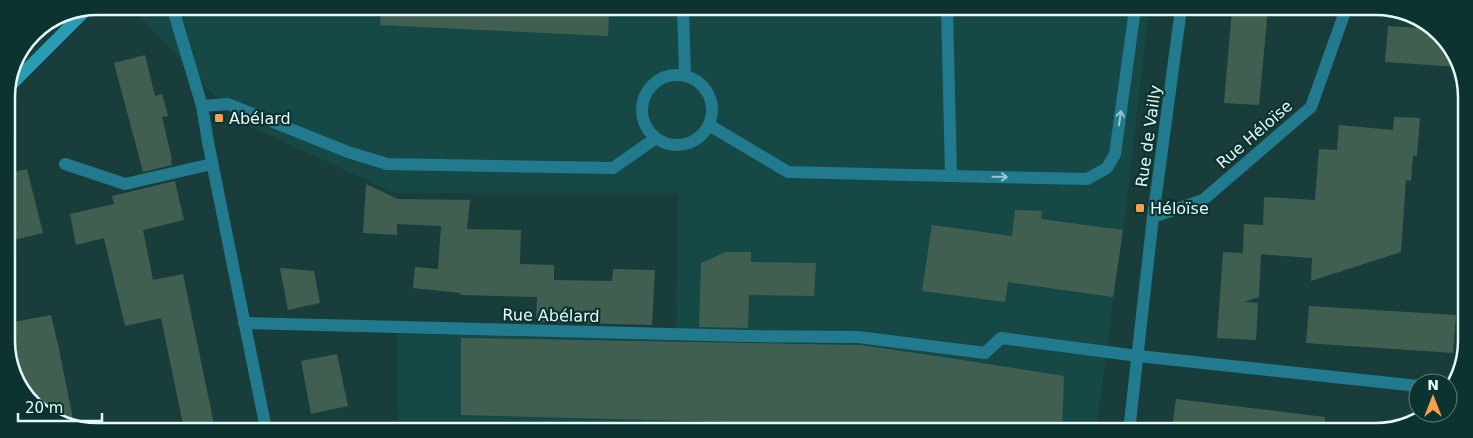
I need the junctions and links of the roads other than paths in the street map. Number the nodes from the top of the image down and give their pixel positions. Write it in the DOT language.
graph roads {
  1 [pos="175,15"];
  2 [pos="683,15"];
  3 [pos="947,15"];
  4 [pos="1134,15"];
  5 [pos="1180,15"];
  6 [pos="1344,15"];
  7 [pos="79,17"];
  8 [pos="685,75"];
  9 [pos="17,79"];
  10 [pos="202,106"];
  11 [pos="709,125"];
  12 [pos="656,138"];
  13 [pos="65,164"];
  14 [pos="212,164"];
  15 [pos="951,176"];
  16 [pos="1153,217"];
  17 [pos="244,323"];
  18 [pos="1138,356"];
  19 [pos="1408,385"];
  20 [pos="265,423"];
  21 [pos="1131,423"];
  1 -- 10 [label="street"];
  2 -- 8 [label="street"];
  3 -- 15 [label="street"];
  15 -- 4 [label="street, one-way"];
  5 -- 16 [label="street, Rue de Vailly"];
  6 -- 16 [label="street, Rue Héloïse"];
  7 -- 9 [label="main road"];
  8 -- 11 [label="street"];
  8 -- 12 [label="street"];
  10 -- 12 [label="street"];
  10 -- 14 [label="street"];
  11 -- 12 [label="street"];
  11 -- 15 [label="street"];
  13 -- 14 [label="street"];
  14 -- 17 [label="street"];
  16 -- 18 [label="street, Rue de Vailly"];
  17 -- 18 [label="street, Rue Abélard"];
  17 -- 20 [label="street"];
  18 -- 19 [label="street"];
  18 -- 21 [label="street, Rue de Vailly"];
}
